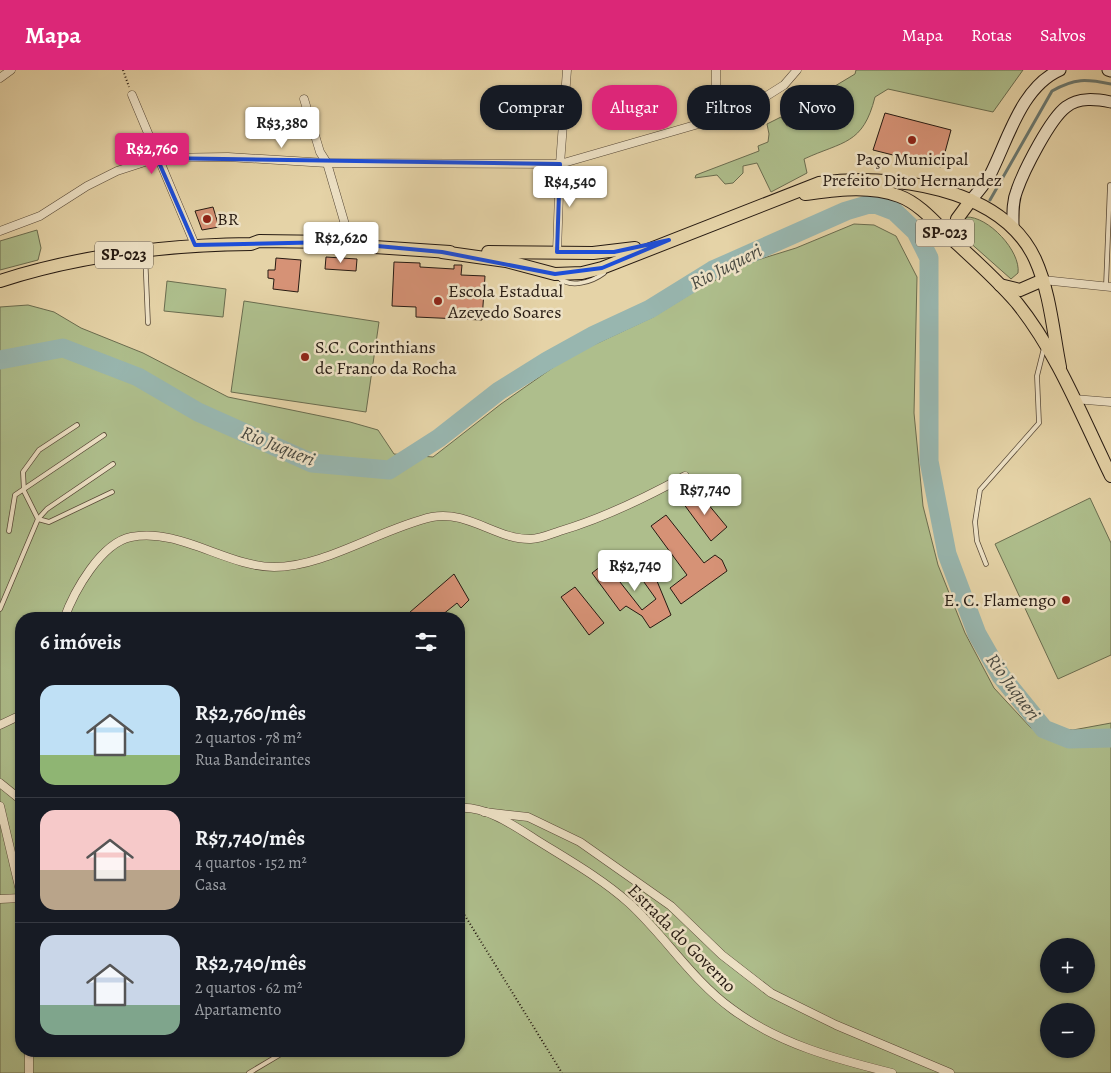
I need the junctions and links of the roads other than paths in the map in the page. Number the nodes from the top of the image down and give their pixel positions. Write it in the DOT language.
graph roads {
  1 [pos="11,70"];
  2 [pos="567,70"];
  3 [pos="716,70"];
  4 [pos="797,70"];
  5 [pos="1060,70"];
  6 [pos="0,78"];
  7 [pos="716,85"];
  8 [pos="770,94"];
  9 [pos="132,95"];
  10 [pos="304,99"];
  11 [pos="1111,102"];
  12 [pos="687,127"];
  13 [pos="157,158"];
  14 [pos="327,163"];
  15 [pos="560,164"];
  16 [pos="1110,185"];
  17 [pos="783,196"];
  18 [pos="971,200"];
  19 [pos="1013,228"];
  20 [pos="0,231"];
  21 [pos="669,240"];
  22 [pos="954,241"];
  23 [pos="348,245"];
  24 [pos="195,246"];
  25 [pos="145,252"];
  26 [pos="442,252"];
  27 [pos="557,252"];
  28 [pos="506,261"];
  29 [pos="0,280"];
  30 [pos="1043,280"];
  31 [pos="1000,285"];
  32 [pos="1109,286"];
  33 [pos="148,323"];
  34 [pos="1045,344"];
  35 [pos="1060,367"];
  36 [pos="1074,399"];
  37 [pos="1111,402"];
  38 [pos="77,425"];
  39 [pos="104,435"];
  40 [pos="113,464"];
  41 [pos="685,476"];
  42 [pos="1111,476"];
  43 [pos="24,491"];
  44 [pos="112,492"];
  45 [pos="38,519"];
  46 [pos="9,531"];
  47 [pos="986,564"];
  48 [pos="0,609"];
  49 [pos="68,612"];
  50 [pos="15,718"];
  51 [pos="0,725"];
  52 [pos="0,783"];
  53 [pos="15,795"];
  54 [pos="0,806"];
  55 [pos="465,809"];
  56 [pos="484,812"];
  57 [pos="15,870"];
  58 [pos="15,897"];
  59 [pos="0,900"];
  60 [pos="29,1057"];
  61 [pos="276,1057"];
  62 [pos="29,1073"];
  63 [pos="249,1073"];
  64 [pos="892,1073"];
  65 [pos="950,1073"];
  1 -- 6 [label="street"];
  2 -- 15 [label="street"];
  3 -- 7 [label="street"];
  4 -- 8 [label="street"];
  5 -- 18 [label="street"];
  9 -- 13 [label="street"];
  10 -- 14 [label="street"];
  11 -- 19 [label="street"];
  12 -- 15 [label="street"];
  13 -- 14 [label="street"];
  13 -- 20 [label="street"];
  13 -- 24 [label="street"];
  14 -- 15 [label="street"];
  14 -- 23 [label="street"];
  15 -- 27 [label="street"];
  16 -- 32 [label="lane"];
  17 -- 18 [label="main road, SP-023"];
  17 -- 21 [label="main road, SP-023"];
  17 -- 22 [label="main road, SP-023"];
  18 -- 19 [label="main road, SP-023"];
  18 -- 22 [label="main road, SP-023"];
  19 -- 30 [label="main road, SP-023"];
  21 -- 27 [label="main road, SP-023"];
  21 -- 28 [label="main road, SP-023"];
  22 -- 31 [label="main road, SP-023"];
  23 -- 24 [label="main road, SP-023"];
  23 -- 26 [label="main road, SP-023"];
  24 -- 25 [label="main road, SP-023"];
  25 -- 29 [label="main road, SP-023"];
  25 -- 33 [label="lane"];
  26 -- 27 [label="main road, SP-023"];
  26 -- 28 [label="main road, SP-023"];
  27 -- 28 [label="main road"];
  30 -- 31 [label="main road"];
  30 -- 32 [label="street"];
  30 -- 35 [label="main road, SP-023"];
  31 -- 34 [label="main road, SP-023"];
  34 -- 35 [label="main road, SP-023"];
  34 -- 47 [label="lane"];
  35 -- 36 [label="main road, SP-023"];
  36 -- 37 [label="street"];
  36 -- 42 [label="main road, SP-023"];
  38 -- 43 [label="lane"];
  39 -- 43 [label="lane"];
  40 -- 45 [label="lane"];
  41 -- 49 [label="street"];
  43 -- 45 [label="lane"];
  43 -- 46 [label="lane"];
  44 -- 45 [label="lane"];
  45 -- 48 [label="lane"];
  50 -- 51 [label="street"];
  52 -- 53 [label="street"];
  54 -- 57 [label="street"];
  55 -- 56 [label="street, Estrada do Governo"];
  56 -- 64 [label="street, Estrada do Governo"];
  56 -- 65 [label="street"];
  58 -- 59 [label="street"];
  60 -- 62 [label="street"];
  61 -- 63 [label="lane"];
}
